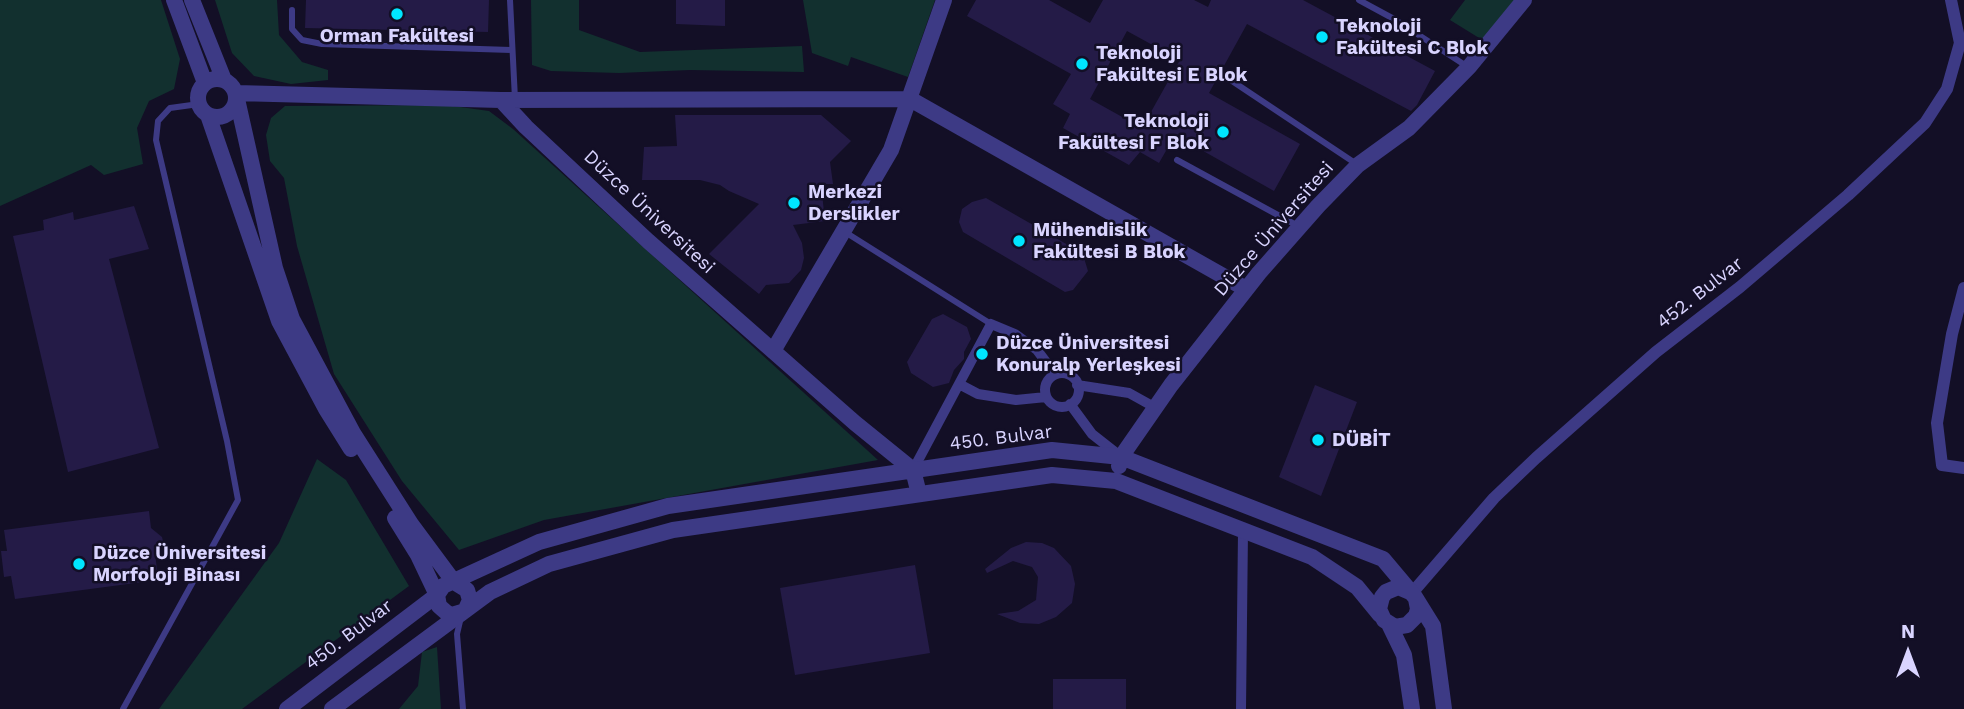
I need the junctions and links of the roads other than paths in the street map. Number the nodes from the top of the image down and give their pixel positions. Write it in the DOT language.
graph roads {
  1 [pos="174,0"];
  2 [pos="192,0"];
  3 [pos="510,0"];
  4 [pos="944,0"];
  5 [pos="1359,0"];
  6 [pos="1524,0"];
  7 [pos="1951,0"];
  8 [pos="292,10"];
  9 [pos="511,51"];
  10 [pos="1469,67"];
  11 [pos="1229,79"];
  12 [pos="224,80"];
  13 [pos="205,83"];
  14 [pos="236,96"];
  15 [pos="910,99"];
  16 [pos="508,100"];
  17 [pos="203,109"];
  18 [pos="1177,160"];
  19 [pos="1358,165"];
  20 [pos="1300,226"];
  21 [pos="843,231"];
  22 [pos="1964,288"];
  23 [pos="1246,289"];
  24 [pos="991,324"];
  25 [pos="773,351"];
  26 [pos="1055,374"];
  27 [pos="959,384"];
  28 [pos="1077,385"];
  29 [pos="1046,397"];
  30 [pos="1070,404"];
  31 [pos="1156,408"];
  32 [pos="1121,457"];
  33 [pos="1964,468"];
  34 [pos="913,470"];
  35 [pos="1116,481"];
  36 [pos="919,494"];
  37 [pos="1243,531"];
  38 [pos="454,582"];
  39 [pos="437,595"];
  40 [pos="1414,595"];
  41 [pos="464,611"];
  42 [pos="1385,620"];
  43 [pos="123,709"];
  44 [pos="287,709"];
  45 [pos="332,709"];
  46 [pos="463,709"];
  47 [pos="1241,709"];
  48 [pos="1412,709"];
  49 [pos="1444,709"];
  1 -- 13 [label="street"];
  2 -- 12 [label="street"];
  3 -- 9 [label="lane"];
  4 -- 15 [label="street"];
  5 -- 10 [label="lane"];
  6 -- 10 [label="street, Düzce Üniversitesi"];
  7 -- 40 [label="street, 452. Bulvar"];
  8 -- 9 [label="lane"];
  9 -- 16 [label="lane"];
  10 -- 19 [label="street, Düzce Üniversitesi"];
  11 -- 19 [label="lane"];
  12 -- 13 [label="street"];
  12 -- 14 [label="street"];
  13 -- 17 [label="street"];
  14 -- 16 [label="street"];
  14 -- 17 [label="street"];
  14 -- 38 [label="street"];
  15 -- 16 [label="street"];
  15 -- 21 [label="street"];
  15 -- 23 [label="street"];
  16 -- 25 [label="street, Düzce Üniversitesi"];
  17 -- 39 [label="street"];
  17 -- 43 [label="lane"];
  18 -- 20 [label="lane"];
  19 -- 20 [label="street, Düzce Üniversitesi"];
  20 -- 23 [label="street, Düzce Üniversitesi"];
  21 -- 24 [label="lane"];
  21 -- 25 [label="street"];
  22 -- 33 [label="street"];
  23 -- 31 [label="street, Düzce Üniversitesi"];
  24 -- 26 [label="street"];
  24 -- 27 [label="street"];
  25 -- 34 [label="street, Düzce Üniversitesi"];
  26 -- 28 [label="street"];
  26 -- 29 [label="street"];
  27 -- 29 [label="street"];
  27 -- 34 [label="street"];
  28 -- 30 [label="street"];
  28 -- 31 [label="street"];
  29 -- 30 [label="street"];
  30 -- 32 [label="street"];
  31 -- 32 [label="street, Düzce Üniversitesi"];
  32 -- 34 [label="street, 450. Bulvar"];
  32 -- 35 [label="street, Düzce Üniversitesi"];
  32 -- 40 [label="street, 450. Bulvar"];
  34 -- 36 [label="street"];
  34 -- 38 [label="street, 450. Bulvar"];
  35 -- 36 [label="street"];
  35 -- 37 [label="street"];
  36 -- 41 [label="street"];
  37 -- 42 [label="street"];
  37 -- 47 [label="street"];
  38 -- 39 [label="street"];
  38 -- 41 [label="street"];
  39 -- 41 [label="street"];
  39 -- 44 [label="street, 450. Bulvar"];
  40 -- 42 [label="street"];
  40 -- 42 [label="street"];
  40 -- 49 [label="street, 450. Bulvar"];
  41 -- 45 [label="street"];
  41 -- 46 [label="lane"];
  42 -- 48 [label="street"];
}
